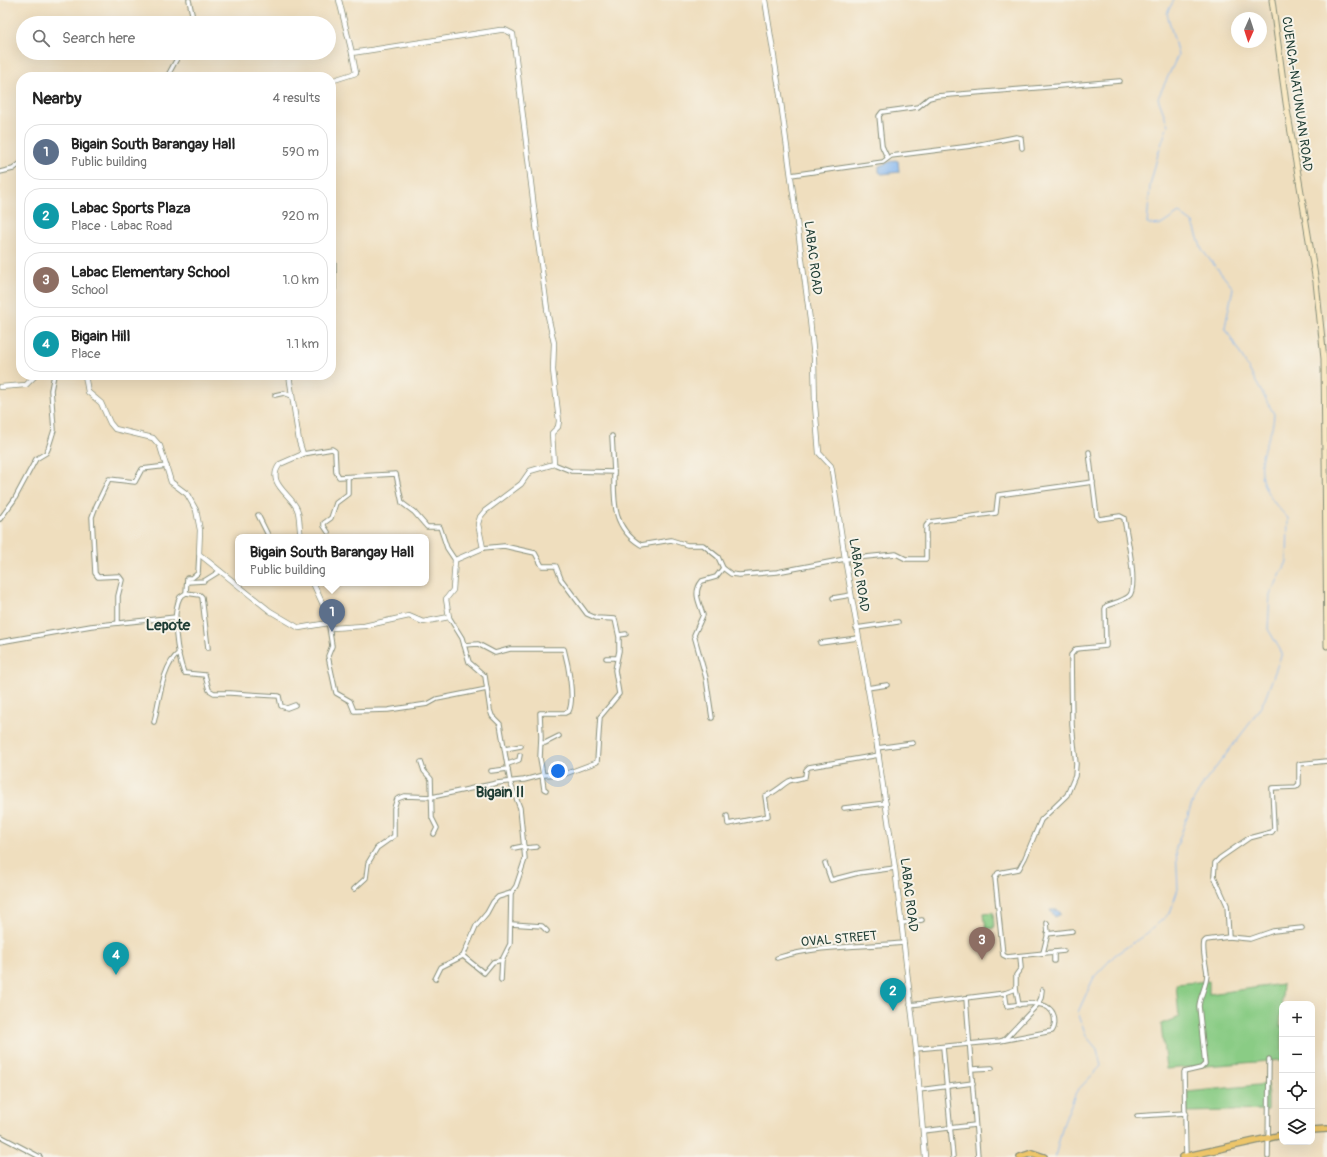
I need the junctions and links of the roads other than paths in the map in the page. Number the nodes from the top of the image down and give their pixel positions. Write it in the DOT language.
graph roads {
  1 [pos="188,0"];
  2 [pos="339,0"];
  3 [pos="765,0"];
  4 [pos="1272,0"];
  5 [pos="192,16"];
  6 [pos="352,53"];
  7 [pos="176,60"];
  8 [pos="170,72"];
  9 [pos="336,79"];
  10 [pos="1120,81"];
  11 [pos="1022,148"];
  12 [pos="887,157"];
  13 [pos="16,167"];
  14 [pos="0,172"];
  15 [pos="791,175"];
  16 [pos="31,380"];
  17 [pos="53,380"];
  18 [pos="86,380"];
  19 [pos="290,380"];
  20 [pos="0,387"];
  21 [pos="275,395"];
  22 [pos="292,396"];
  23 [pos="612,436"];
  24 [pos="1326,442"];
  25 [pos="1089,452"];
  26 [pos="303,454"];
  27 [pos="554,464"];
  28 [pos="167,466"];
  29 [pos="614,472"];
  30 [pos="348,478"];
  31 [pos="1093,482"];
  32 [pos="258,515"];
  33 [pos="0,519"];
  34 [pos="328,532"];
  35 [pos="268,534"];
  36 [pos="301,534"];
  37 [pos="482,548"];
  38 [pos="199,554"];
  39 [pos="845,559"];
  40 [pos="456,560"];
  41 [pos="723,568"];
  42 [pos="220,571"];
  43 [pos="187,582"];
  44 [pos="235,583"];
  45 [pos="239,586"];
  46 [pos="314,586"];
  47 [pos="186,593"];
  48 [pos="851,594"];
  49 [pos="834,598"];
  50 [pos="176,616"];
  51 [pos="449,618"];
  52 [pos="898,622"];
  53 [pos="118,623"];
  54 [pos="328,625"];
  55 [pos="856,628"];
  56 [pos="619,634"];
  57 [pos="626,634"];
  58 [pos="858,638"];
  59 [pos="0,642"];
  60 [pos="820,643"];
  61 [pos="464,645"];
  62 [pos="1327,646"];
  63 [pos="208,648"];
  64 [pos="179,653"];
  65 [pos="606,658"];
  66 [pos="617,658"];
  67 [pos="887,685"];
  68 [pos="867,688"];
  69 [pos="487,690"];
  70 [pos="294,705"];
  71 [pos="712,718"];
  72 [pos="154,722"];
  73 [pos="559,736"];
  74 [pos="541,743"];
  75 [pos="913,743"];
  76 [pos="521,746"];
  77 [pos="877,748"];
  78 [pos="505,749"];
  79 [pos="878,755"];
  80 [pos="520,756"];
  81 [pos="1327,761"];
  82 [pos="421,762"];
  83 [pos="508,764"];
  84 [pos="508,769"];
  85 [pos="491,771"];
  86 [pos="543,775"];
  87 [pos="510,782"];
  88 [pos="546,790"];
  89 [pos="432,797"];
  90 [pos="886,803"];
  91 [pos="844,808"];
  92 [pos="727,816"];
  93 [pos="434,834"];
  94 [pos="524,847"];
  95 [pos="538,847"];
  96 [pos="514,848"];
  97 [pos="826,863"];
  98 [pos="895,868"];
  99 [pos="354,889"];
  100 [pos="511,893"];
  101 [pos="922,920"];
  102 [pos="902,923"];
  103 [pos="1047,923"];
  104 [pos="511,924"];
  105 [pos="1302,928"];
  106 [pos="547,931"];
  107 [pos="1072,932"];
  108 [pos="1047,934"];
  109 [pos="1229,936"];
  110 [pos="904,943"];
  111 [pos="1064,951"];
  112 [pos="1054,952"];
  113 [pos="1043,953"];
  114 [pos="462,956"];
  115 [pos="1020,956"];
  116 [pos="777,958"];
  117 [pos="502,960"];
  118 [pos="1054,962"];
  119 [pos="435,979"];
  120 [pos="501,980"];
  121 [pos="1016,989"];
  122 [pos="1042,990"];
  123 [pos="1005,993"];
  124 [pos="966,998"];
  125 [pos="1038,1004"];
  126 [pos="910,1005"];
  127 [pos="1019,1005"];
  128 [pos="1004,1040"];
  129 [pos="971,1045"];
  130 [pos="943,1047"];
  131 [pos="916,1049"];
  132 [pos="1269,1059"];
  133 [pos="992,1068"];
  134 [pos="972,1070"];
  135 [pos="973,1083"];
  136 [pos="946,1086"];
  137 [pos="920,1090"];
  138 [pos="1186,1112"];
  139 [pos="1137,1116"];
  140 [pos="975,1124"];
  141 [pos="950,1127"];
  142 [pos="1327,1129"];
  143 [pos="1315,1130"];
  144 [pos="923,1131"];
  145 [pos="0,1136"];
  146 [pos="1279,1136"];
  147 [pos="1268,1138"];
  148 [pos="40,1157"];
  149 [pos="925,1157"];
  150 [pos="953,1157"];
  151 [pos="978,1157"];
  152 [pos="1020,1157"];
  153 [pos="1026,1157"];
  154 [pos="1034,1157"];
  155 [pos="1043,1157"];
  156 [pos="1185,1157"];
  157 [pos="1268,1157"];
  1 -- 5 [label="street"];
  2 -- 6 [label="street"];
  3 -- 15 [label="street, LABAC ROAD"];
  4 -- 24 [label="main road, CUENCA-NATUNUAN ROAD"];
  6 -- 9 [label="street"];
  6 -- 27 [label="street"];
  7 -- 8 [label="street"];
  10 -- 12 [label="street"];
  11 -- 12 [label="street"];
  12 -- 15 [label="street"];
  13 -- 14 [label="street"];
  15 -- 39 [label="street, LABAC ROAD"];
  16 -- 20 [label="street"];
  17 -- 33 [label="street"];
  18 -- 28 [label="street"];
  19 -- 22 [label="street"];
  21 -- 22 [label="street"];
  22 -- 26 [label="street"];
  23 -- 29 [label="street"];
  24 -- 62 [label="main road, CUENCA-NATUNUAN ROAD"];
  25 -- 31 [label="street"];
  26 -- 30 [label="street"];
  26 -- 36 [label="street"];
  27 -- 29 [label="street"];
  27 -- 37 [label="street"];
  28 -- 38 [label="street"];
  28 -- 53 [label="street"];
  29 -- 41 [label="street"];
  30 -- 34 [label="street"];
  30 -- 40 [label="street"];
  31 -- 39 [label="street"];
  31 -- 115 [label="street"];
  32 -- 35 [label="street"];
  37 -- 40 [label="street"];
  37 -- 56 [label="street"];
  38 -- 42 [label="street"];
  38 -- 43 [label="street"];
  39 -- 41 [label="street"];
  39 -- 48 [label="street, LABAC ROAD"];
  40 -- 51 [label="street"];
  41 -- 71 [label="street"];
  42 -- 43 [label="street"];
  42 -- 44 [label="street"];
  43 -- 47 [label="street"];
  45 -- 54 [label="street"];
  46 -- 54 [label="street"];
  47 -- 50 [label="street"];
  47 -- 63 [label="street"];
  48 -- 49 [label="street"];
  48 -- 55 [label="street, LABAC ROAD"];
  50 -- 53 [label="street"];
  50 -- 64 [label="street"];
  51 -- 54 [label="street"];
  51 -- 61 [label="street"];
  52 -- 55 [label="street"];
  53 -- 59 [label="street"];
  54 -- 69 [label="street"];
  55 -- 58 [label="street, LABAC ROAD"];
  56 -- 57 [label="street"];
  56 -- 66 [label="street"];
  58 -- 60 [label="street"];
  58 -- 68 [label="street, LABAC ROAD"];
  61 -- 69 [label="street"];
  61 -- 74 [label="street"];
  64 -- 70 [label="street"];
  64 -- 72 [label="street"];
  65 -- 66 [label="street"];
  66 -- 86 [label="street"];
  67 -- 68 [label="street"];
  68 -- 77 [label="street, LABAC ROAD"];
  69 -- 78 [label="street"];
  73 -- 74 [label="street"];
  74 -- 86 [label="street"];
  75 -- 77 [label="street"];
  76 -- 78 [label="street"];
  77 -- 79 [label="street, LABAC ROAD"];
  78 -- 83 [label="street"];
  79 -- 90 [label="street, LABAC ROAD"];
  79 -- 92 [label="street"];
  80 -- 83 [label="street"];
  81 -- 109 [label="street"];
  82 -- 89 [label="street"];
  83 -- 84 [label="street"];
  84 -- 85 [label="street"];
  84 -- 87 [label="street"];
  86 -- 87 [label="street"];
  86 -- 88 [label="street"];
  87 -- 89 [label="street"];
  87 -- 94 [label="street"];
  89 -- 93 [label="street"];
  89 -- 99 [label="street"];
  90 -- 91 [label="street"];
  90 -- 98 [label="street, LABAC ROAD"];
  94 -- 95 [label="street"];
  94 -- 96 [label="street"];
  94 -- 100 [label="street"];
  97 -- 98 [label="street"];
  98 -- 102 [label="street, LABAC ROAD"];
  100 -- 104 [label="street"];
  100 -- 114 [label="street"];
  101 -- 102 [label="street"];
  102 -- 110 [label="street, LABAC ROAD"];
  103 -- 108 [label="street"];
  104 -- 106 [label="street"];
  104 -- 117 [label="street"];
  105 -- 109 [label="street"];
  107 -- 108 [label="street"];
  108 -- 113 [label="street"];
  109 -- 138 [label="street"];
  110 -- 116 [label="street, OVAL STREET"];
  110 -- 126 [label="street, LABAC ROAD"];
  111 -- 112 [label="street"];
  112 -- 113 [label="street"];
  112 -- 118 [label="street"];
  113 -- 115 [label="street"];
  114 -- 117 [label="street"];
  114 -- 119 [label="street"];
  115 -- 121 [label="street"];
  117 -- 120 [label="street"];
  121 -- 123 [label="street"];
  121 -- 127 [label="street"];
  122 -- 125 [label="street"];
  123 -- 124 [label="street"];
  123 -- 127 [label="street"];
  124 -- 126 [label="street"];
  124 -- 129 [label="street"];
  125 -- 127 [label="street"];
  125 -- 128 [label="street"];
  125 -- 128 [label="street"];
  126 -- 131 [label="street, LABAC ROAD"];
  128 -- 129 [label="street"];
  129 -- 130 [label="street"];
  129 -- 134 [label="street"];
  130 -- 131 [label="street"];
  130 -- 136 [label="street"];
  131 -- 137 [label="street, LABAC ROAD"];
  132 -- 147 [label="street"];
  133 -- 134 [label="street"];
  134 -- 135 [label="street"];
  135 -- 136 [label="street"];
  135 -- 140 [label="street"];
  136 -- 137 [label="street"];
  136 -- 141 [label="street"];
  137 -- 144 [label="street, LABAC ROAD"];
  138 -- 139 [label="street"];
  138 -- 156 [label="street"];
  140 -- 141 [label="street"];
  140 -- 151 [label="street"];
  141 -- 144 [label="street"];
  141 -- 150 [label="street"];
  142 -- 143 [label="main road"];
  144 -- 149 [label="street, LABAC ROAD"];
  145 -- 148 [label="street"];
  146 -- 147 [label="main road"];
  147 -- 156 [label="main road"];
  147 -- 157 [label="street"];
  152 -- 155 [label="main road"];
  153 -- 154 [label="main road"];
}
